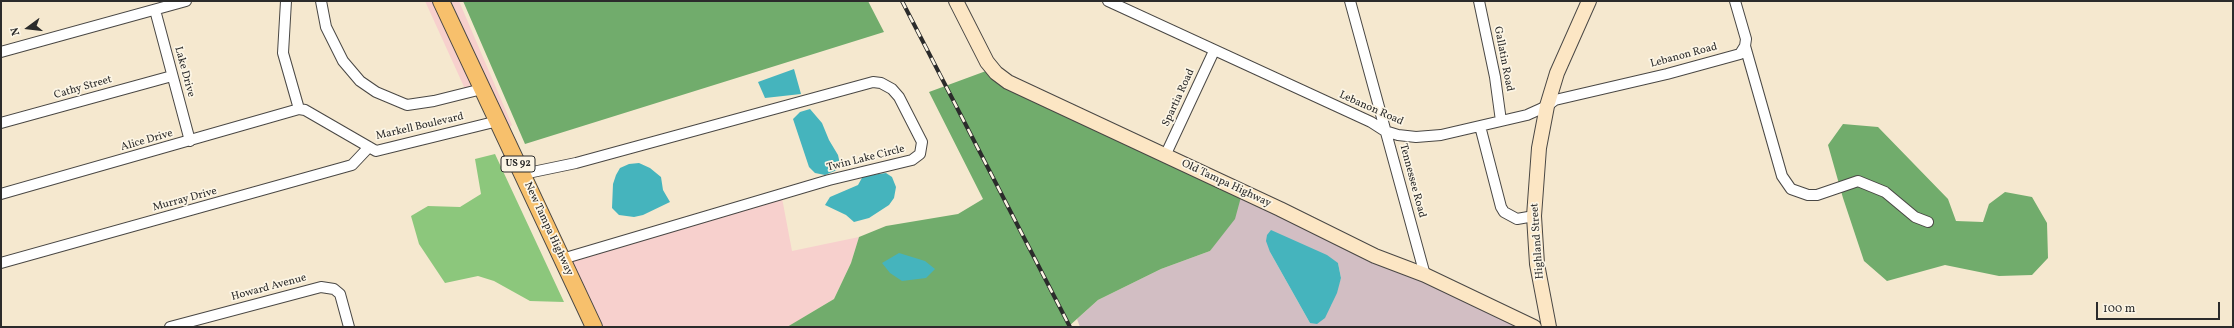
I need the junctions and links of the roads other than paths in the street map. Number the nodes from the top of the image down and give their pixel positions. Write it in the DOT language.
graph roads {
  1 [pos="186,1"];
  2 [pos="286,1"];
  3 [pos="321,1"];
  4 [pos="441,1"];
  5 [pos="956,1"];
  6 [pos="1108,1"];
  7 [pos="1350,1"];
  8 [pos="1479,1"];
  9 [pos="1589,1"];
  10 [pos="1735,1"];
  11 [pos="155,10"];
  12 [pos="1745,46"];
  13 [pos="1214,50"];
  14 [pos="1,52"];
  15 [pos="172,76"];
  16 [pos="482,89"];
  17 [pos="1547,106"];
  18 [pos="300,109"];
  19 [pos="498,121"];
  20 [pos="1501,121"];
  21 [pos="1,123"];
  22 [pos="1480,126"];
  23 [pos="1385,131"];
  24 [pos="190,141"];
  25 [pos="369,147"];
  26 [pos="1165,156"];
  27 [pos="523,174"];
  28 [pos="1,194"];
  29 [pos="1534,216"];
  30 [pos="1928,222"];
  31 [pos="562,259"];
  32 [pos="1,263"];
  33 [pos="1425,276"];
  34 [pos="170,327"];
  35 [pos="349,327"];
  36 [pos="594,327"];
  37 [pos="1534,327"];
  38 [pos="1549,327"];
  1 -- 11 [label="street"];
  2 -- 18 [label="street"];
  3 -- 16 [label="street, Markell Boulevard"];
  4 -- 16 [label="main road, New Tampa Highway / US 92"];
  5 -- 26 [label="main road, Old Tampa Highway"];
  6 -- 13 [label="street, Lebanon Road"];
  7 -- 23 [label="street, Tennessee Road"];
  8 -- 20 [label="street, Gallatin Road"];
  9 -- 17 [label="main road, Highland Street"];
  10 -- 12 [label="street"];
  11 -- 14 [label="street"];
  11 -- 15 [label="street, Lake Drive"];
  12 -- 17 [label="street, Lebanon Road"];
  12 -- 30 [label="street"];
  13 -- 23 [label="street, Lebanon Road"];
  13 -- 26 [label="street, Spartia Road"];
  15 -- 21 [label="street, Cathy Street"];
  15 -- 24 [label="street, Lake Drive"];
  16 -- 19 [label="main road, New Tampa Highway / US 92"];
  17 -- 20 [label="street, Lebanon Road"];
  17 -- 29 [label="main road, Highland Street"];
  18 -- 24 [label="street, Alice Drive"];
  18 -- 25 [label="street, Markell Boulevard"];
  19 -- 25 [label="street, Markell Boulevard"];
  19 -- 27 [label="main road, New Tampa Highway / US 92"];
  20 -- 22 [label="street, Lebanon Road"];
  22 -- 23 [label="street, Lebanon Road"];
  22 -- 29 [label="street"];
  23 -- 33 [label="street, Tennessee Road"];
  24 -- 28 [label="street, Alice Drive"];
  25 -- 32 [label="street, Murray Drive"];
  26 -- 33 [label="main road, Old Tampa Highway"];
  27 -- 31 [label="main road, New Tampa Highway / US 92"];
  27 -- 31 [label="street, Twin Lake Circle"];
  29 -- 38 [label="main road, Highland Street"];
  31 -- 36 [label="main road, New Tampa Highway / US 92"];
  33 -- 37 [label="main road, Old Tampa Highway"];
  34 -- 35 [label="street, Howard Avenue"];
}
